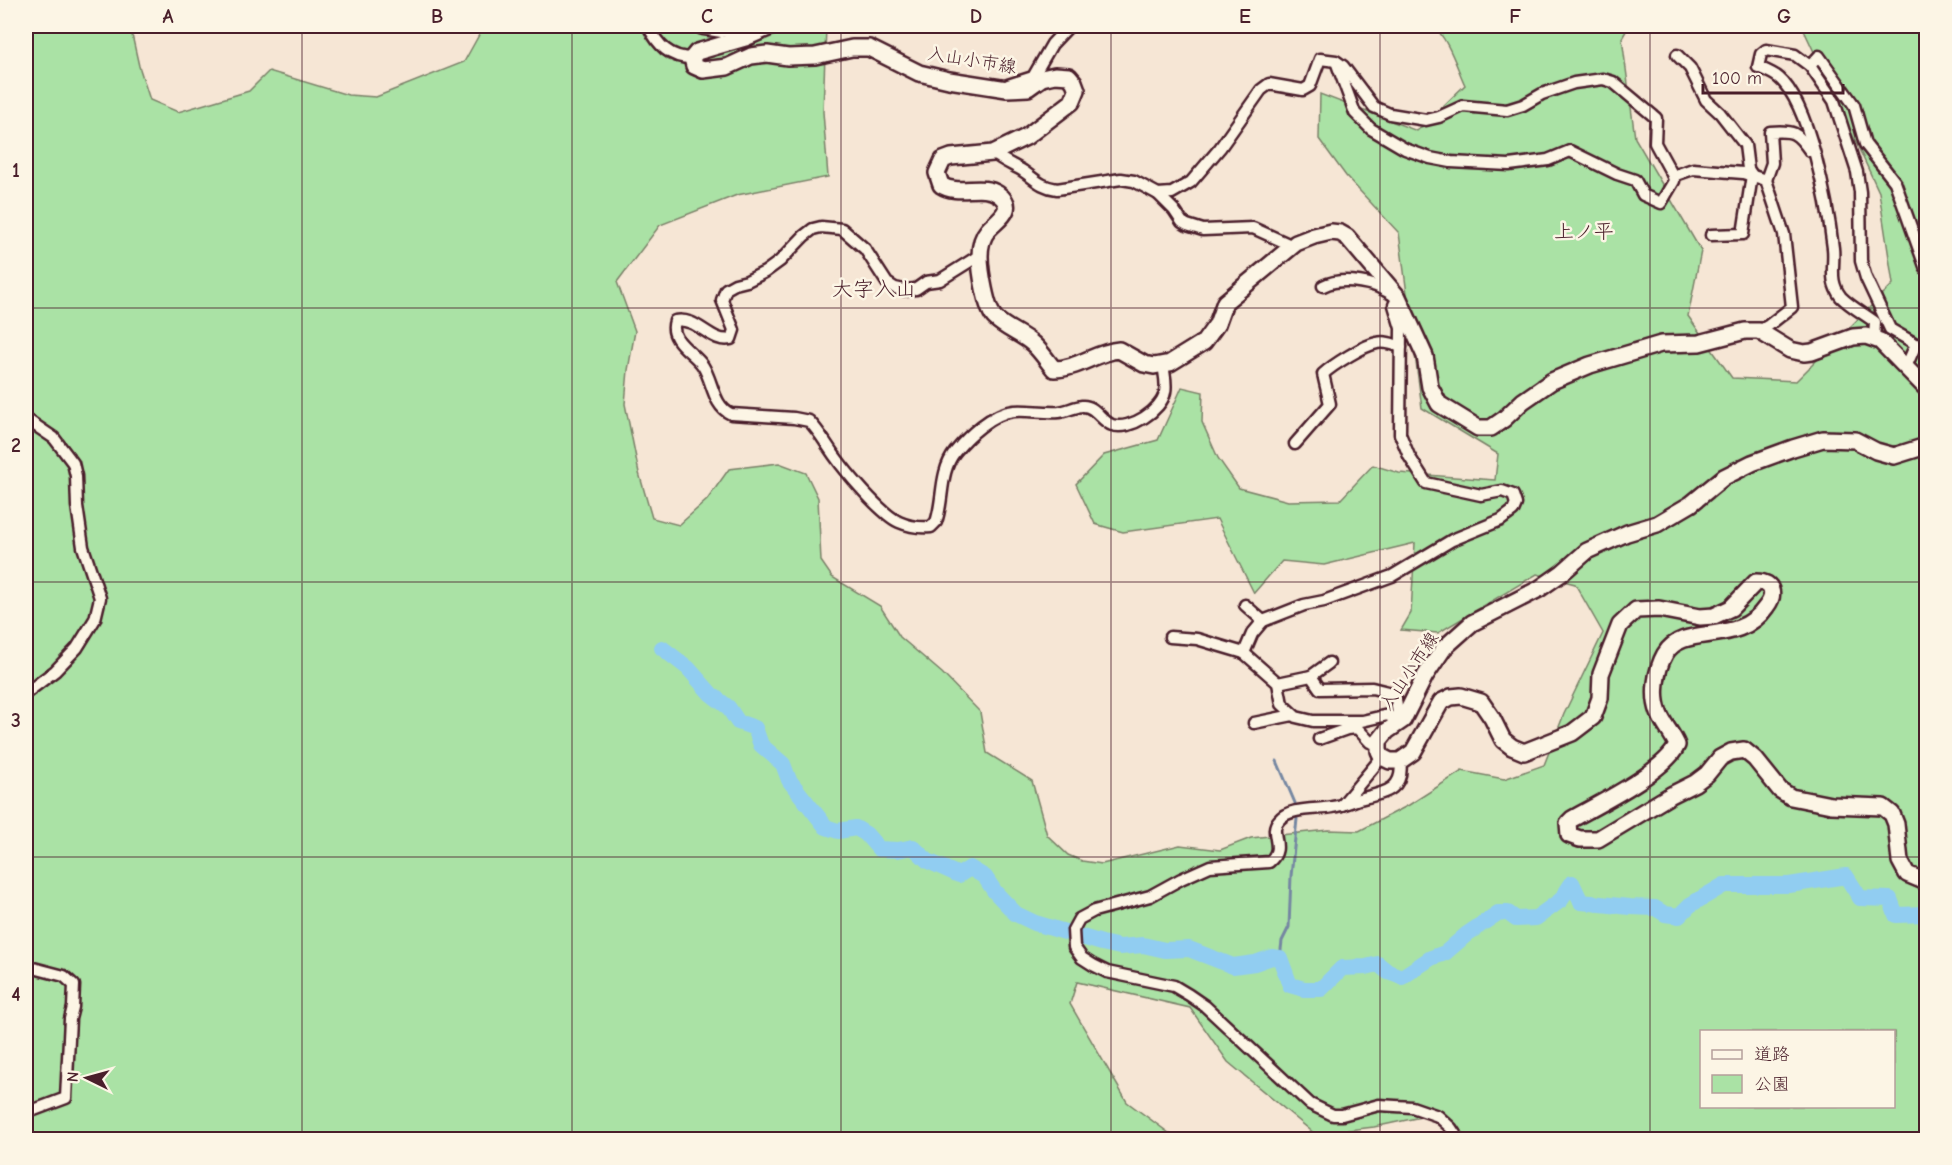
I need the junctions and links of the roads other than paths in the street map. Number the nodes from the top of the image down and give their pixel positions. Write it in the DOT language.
graph roads {
  1 [pos="648,26"];
  2 [pos="703,26"];
  3 [pos="738,26"];
  4 [pos="773,26"];
  5 [pos="1070,26"];
  6 [pos="1677,55"];
  7 [pos="692,58"];
  8 [pos="1336,61"];
  9 [pos="1810,66"];
  10 [pos="1007,89"];
  11 [pos="993,153"];
  12 [pos="1814,153"];
  13 [pos="1752,175"];
  14 [pos="1673,176"];
  15 [pos="1766,180"];
  16 [pos="1158,194"];
  17 [pos="1711,235"];
  18 [pos="1293,246"];
  19 [pos="980,255"];
  20 [pos="1926,269"];
  21 [pos="1323,286"];
  22 [pos="1398,297"];
  23 [pos="1758,331"];
  24 [pos="1874,339"];
  25 [pos="1401,347"];
  26 [pos="1163,364"];
  27 [pos="1906,366"];
  28 [pos="1926,388"];
  29 [pos="26,419"];
  30 [pos="1295,444"];
  31 [pos="1926,447"];
  32 [pos="1245,604"];
  33 [pos="1263,621"];
  34 [pos="1170,637"];
  35 [pos="1244,653"];
  36 [pos="1329,663"];
  37 [pos="1311,676"];
  38 [pos="1278,683"];
  39 [pos="26,693"];
  40 [pos="1293,715"];
  41 [pos="1254,723"];
  42 [pos="1399,723"];
  43 [pos="1319,739"];
  44 [pos="1381,751"];
  45 [pos="1400,761"];
  46 [pos="1342,805"];
  47 [pos="1926,882"];
  48 [pos="26,966"];
  49 [pos="26,1113"];
  50 [pos="1459,1140"];
  1 -- 7 [label="street"];
  2 -- 3 [label="main road"];
  4 -- 7 [label="main road"];
  5 -- 10 [label="street"];
  6 -- 13 [label="street"];
  7 -- 10 [label="main road, 入山小市線"];
  8 -- 14 [label="street"];
  8 -- 14 [label="street"];
  8 -- 16 [label="street"];
  9 -- 12 [label="street"];
  9 -- 20 [label="street"];
  9 -- 27 [label="street"];
  10 -- 11 [label="main road, 入山小市線"];
  11 -- 16 [label="street"];
  11 -- 19 [label="main road, 入山小市線"];
  12 -- 15 [label="street"];
  12 -- 24 [label="street"];
  13 -- 14 [label="street"];
  13 -- 15 [label="street"];
  13 -- 17 [label="street"];
  15 -- 23 [label="street"];
  16 -- 18 [label="street"];
  18 -- 22 [label="main road"];
  18 -- 26 [label="main road"];
  19 -- 26 [label="main road, 入山小市線"];
  19 -- 26 [label="street"];
  21 -- 22 [label="street"];
  22 -- 23 [label="main road"];
  22 -- 25 [label="street"];
  23 -- 24 [label="main road"];
  24 -- 27 [label="main road"];
  25 -- 30 [label="street"];
  25 -- 33 [label="street"];
  27 -- 28 [label="main road"];
  29 -- 39 [label="street"];
  31 -- 42 [label="main road, 入山小市線"];
  32 -- 33 [label="street"];
  33 -- 35 [label="street"];
  34 -- 35 [label="street"];
  35 -- 38 [label="street"];
  36 -- 37 [label="street"];
  37 -- 38 [label="street"];
  37 -- 42 [label="street"];
  38 -- 40 [label="street"];
  40 -- 41 [label="street"];
  40 -- 42 [label="street"];
  42 -- 44 [label="main road, 入山小市線"];
  43 -- 44 [label="street"];
  44 -- 45 [label="main road"];
  44 -- 46 [label="street"];
  45 -- 46 [label="street"];
  45 -- 47 [label="main road"];
  46 -- 50 [label="street"];
  48 -- 49 [label="street"];
}
